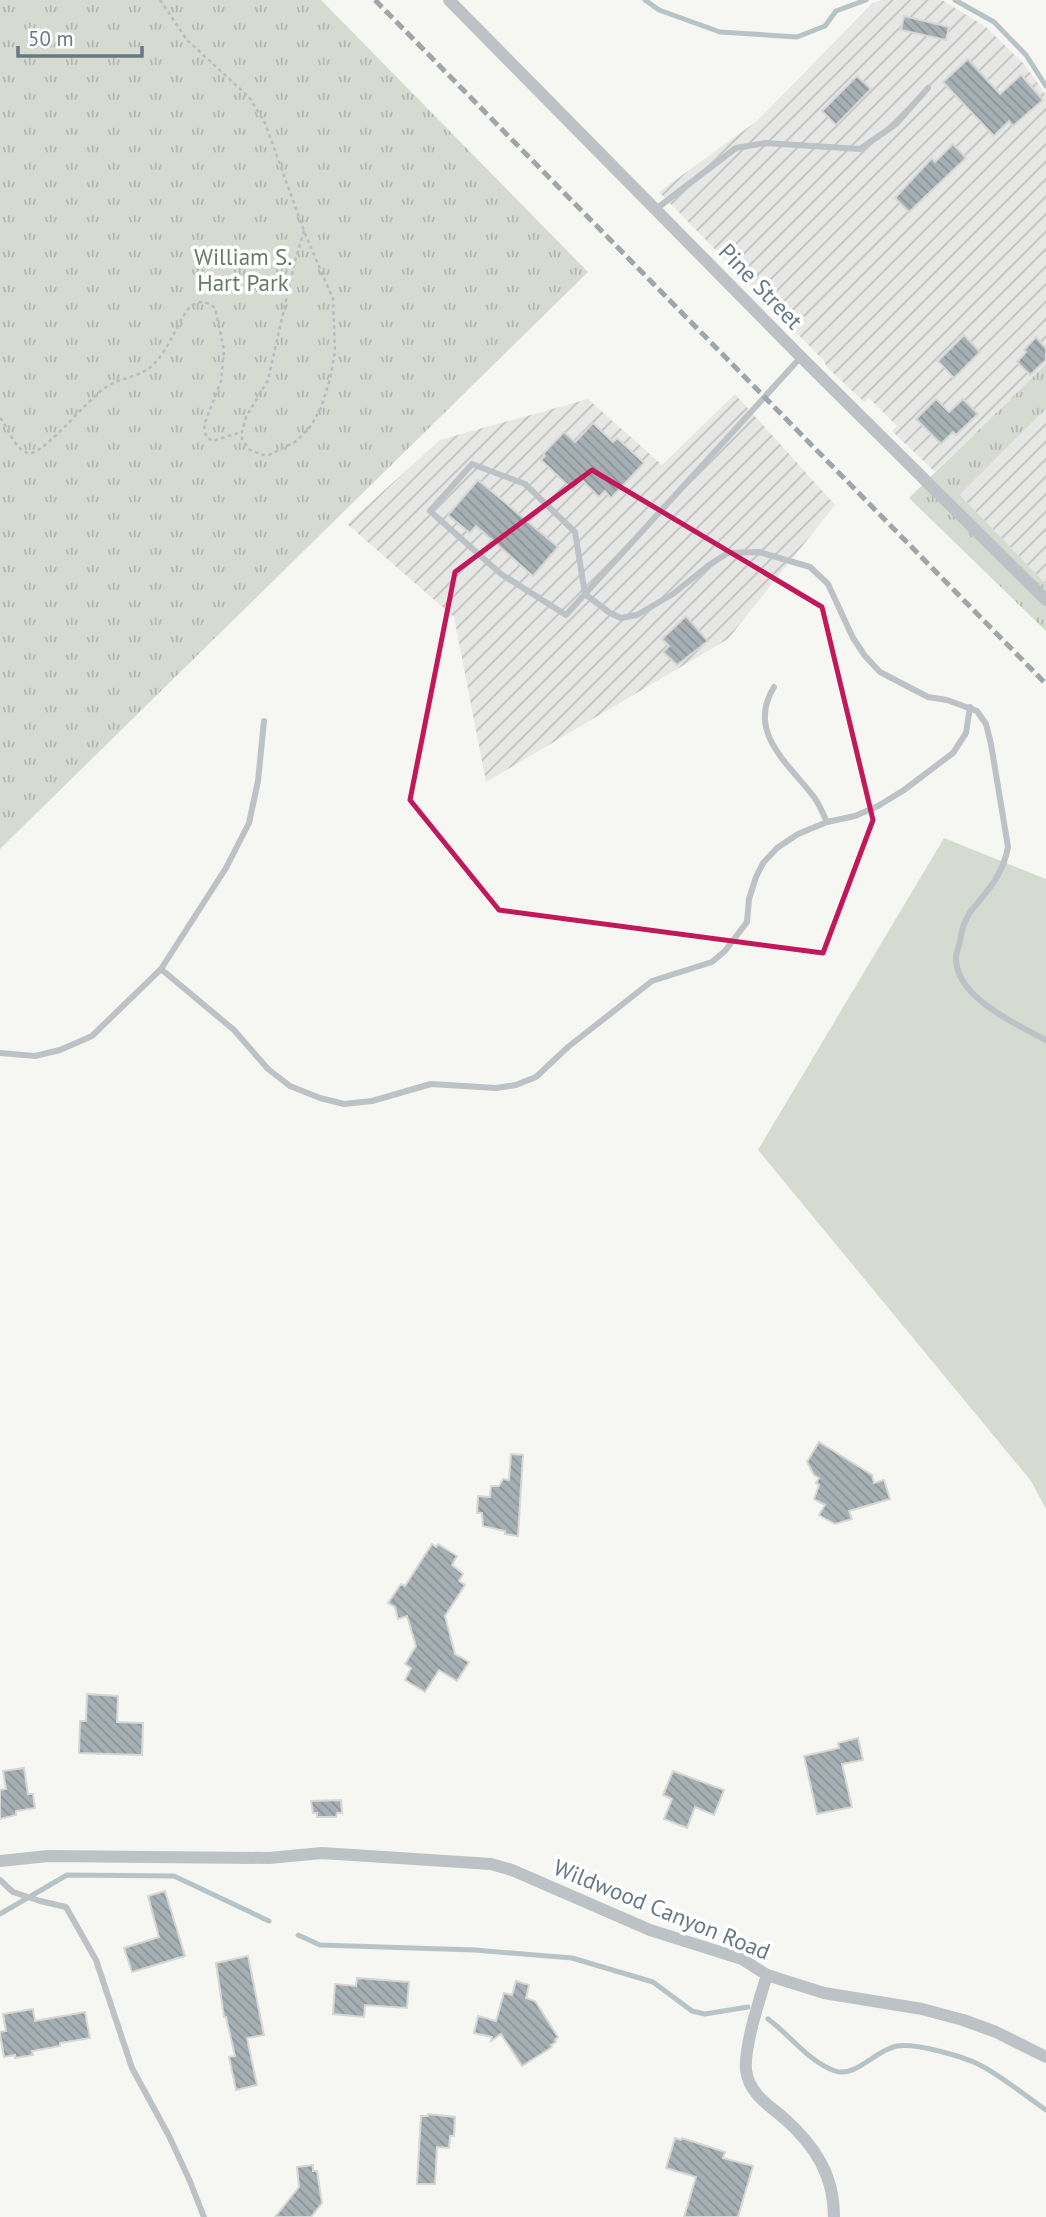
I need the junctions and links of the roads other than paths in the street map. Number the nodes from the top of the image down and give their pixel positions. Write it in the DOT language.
graph roads {
  1 [pos="449,0"];
  2 [pos="928,88"];
  3 [pos="656,209"];
  4 [pos="801,357"];
  5 [pos="585,594"];
  6 [pos="1046,600"];
  7 [pos="774,687"];
  8 [pos="970,707"];
  9 [pos="264,721"];
  10 [pos="827,822"];
  11 [pos="161,969"];
  12 [pos="1046,1040"];
  13 [pos="0,1053"];
  14 [pos="0,1861"];
  15 [pos="0,1880"];
  16 [pos="767,1975"];
  17 [pos="1046,2057"];
  18 [pos="204,2217"];
  19 [pos="834,2217"];
  1 -- 3 [label="street, Pine Street"];
  2 -- 3 [label="lane"];
  3 -- 4 [label="street, Pine Street"];
  4 -- 5 [label="lane"];
  4 -- 6 [label="street, Pine Street"];
  5 -- 5 [label="lane"];
  5 -- 8 [label="lane"];
  7 -- 10 [label="lane"];
  8 -- 10 [label="lane"];
  8 -- 12 [label="lane"];
  9 -- 11 [label="lane"];
  10 -- 11 [label="lane"];
  11 -- 13 [label="lane"];
  14 -- 16 [label="street, Wildwood Canyon Road"];
  15 -- 18 [label="lane"];
  16 -- 17 [label="street, Wildwood Canyon Road"];
  16 -- 19 [label="street"];
}
